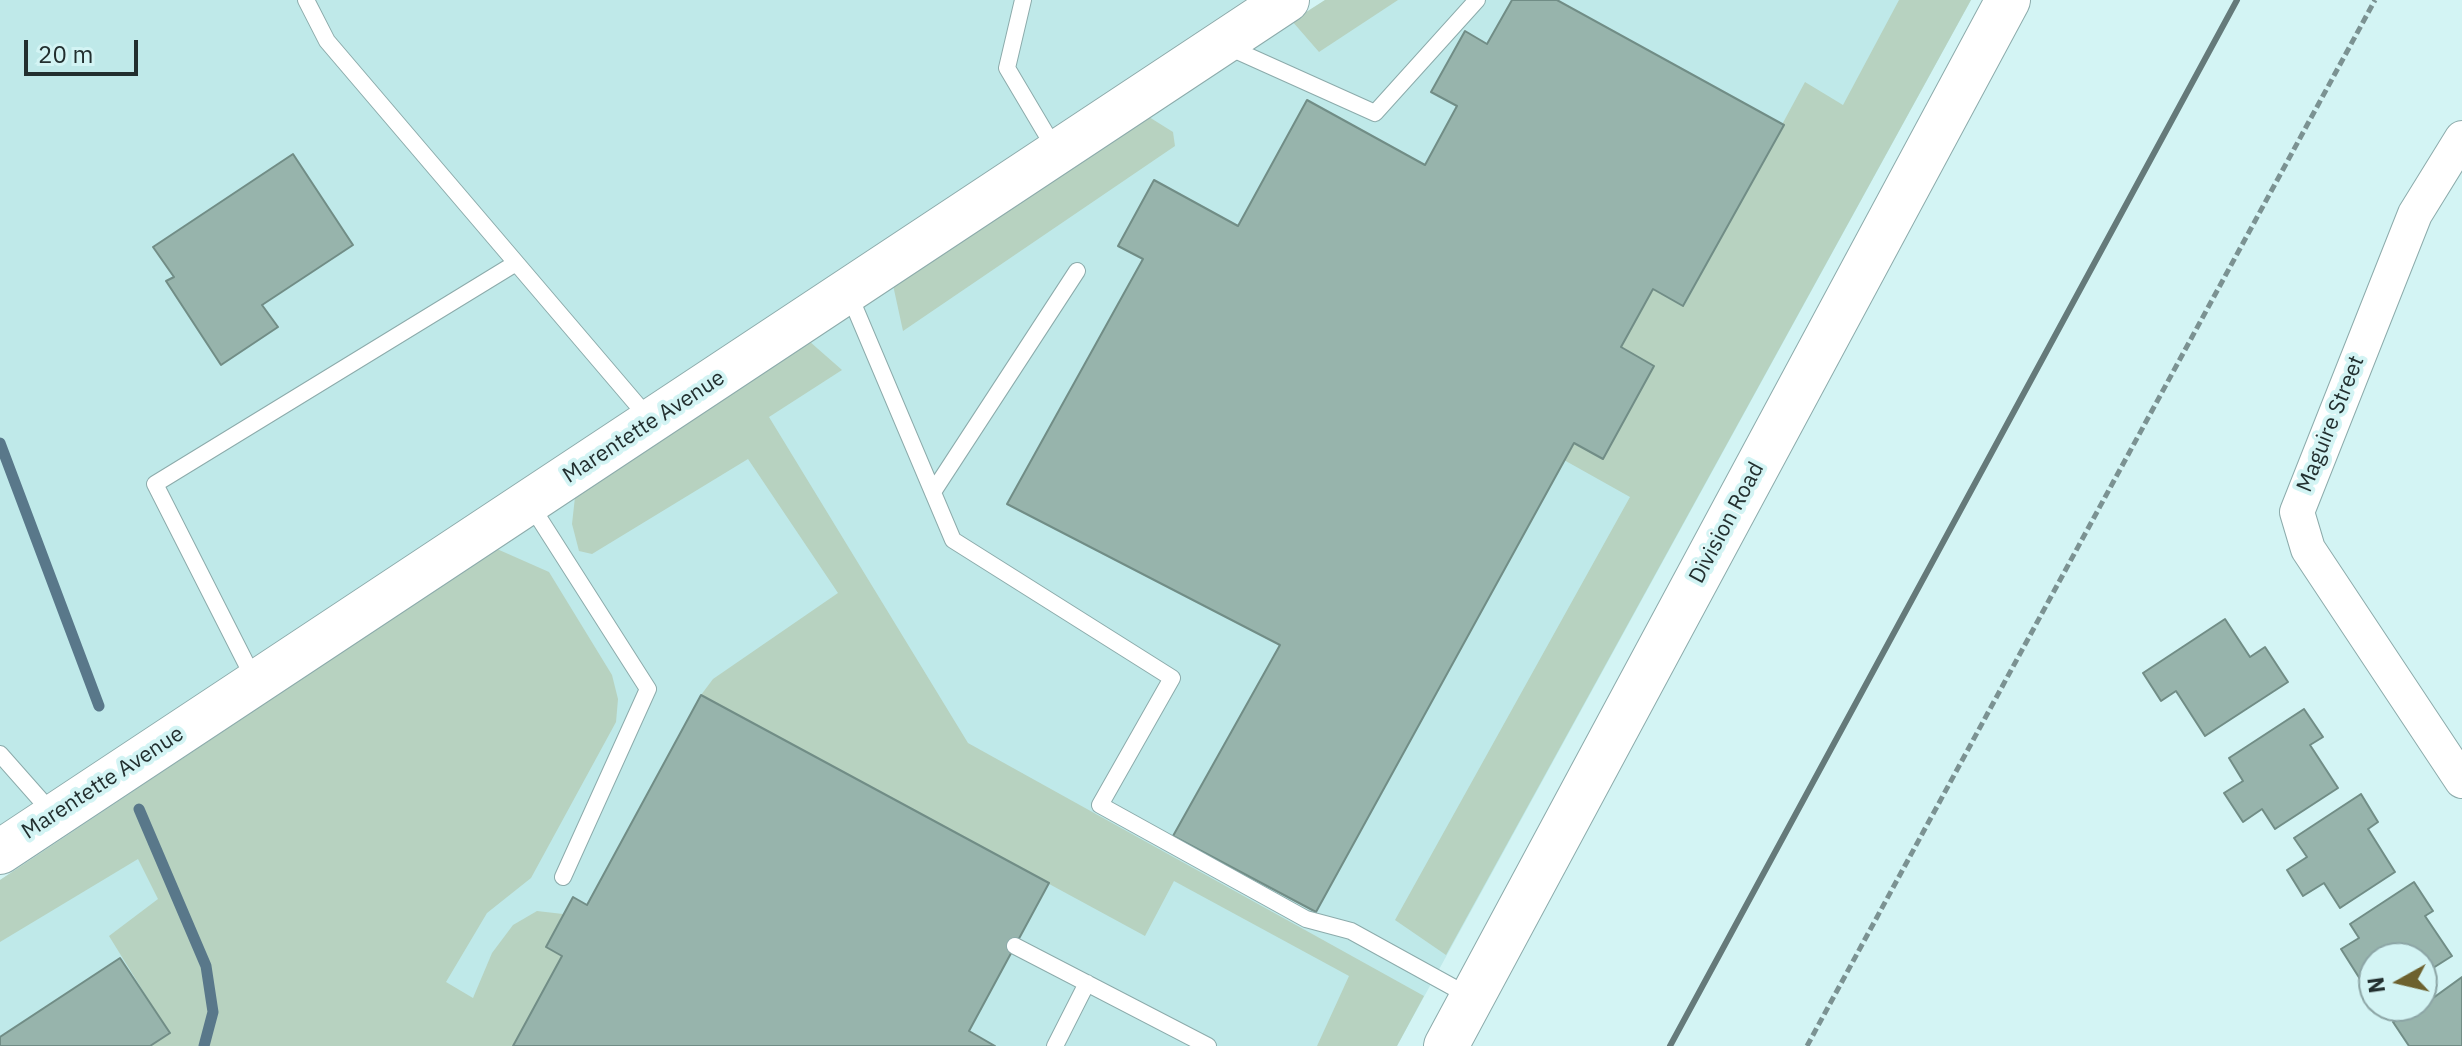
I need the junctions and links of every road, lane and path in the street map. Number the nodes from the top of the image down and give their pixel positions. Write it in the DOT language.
graph roads {
  1 [pos="306,0"];
  2 [pos="1023,0"];
  3 [pos="1287,0"];
  4 [pos="1477,0"];
  5 [pos="2008,0"];
  6 [pos="2375,0"];
  7 [pos="1221,44"];
  8 [pos="2462,138"];
  9 [pos="1058,154"];
  10 [pos="516,263"];
  11 [pos="1077,271"];
  12 [pos="849,292"];
  13 [pos="652,422"];
  14 [pos="933,492"];
  15 [pos="529,503"];
  16 [pos="256,682"];
  17 [pos="0,754"];
  18 [pos="2462,781"];
  19 [pos="54,816"];
  20 [pos="0,852"];
  21 [pos="563,877"];
  22 [pos="1015,946"];
  23 [pos="1087,983"];
  24 [pos="1472,998"];
  25 [pos="1055,1046"];
  26 [pos="1208,1046"];
  27 [pos="1446,1046"];
  28 [pos="1807,1046"];
  1 -- 10 [label="lane"];
  2 -- 9 [label="lane"];
  3 -- 7 [label="street, Marentette Avenue"];
  4 -- 7 [label="lane"];
  5 -- 24 [label="street, Division Road"];
  6 -- 28 [label="path"];
  7 -- 9 [label="street, Marentette Avenue"];
  8 -- 18 [label="street, Maguire Street"];
  9 -- 12 [label="street, Marentette Avenue"];
  10 -- 13 [label="lane"];
  10 -- 16 [label="lane"];
  11 -- 14 [label="lane"];
  12 -- 13 [label="street, Marentette Avenue"];
  12 -- 14 [label="lane"];
  13 -- 15 [label="street, Marentette Avenue"];
  14 -- 24 [label="lane"];
  15 -- 16 [label="street, Marentette Avenue"];
  15 -- 21 [label="lane"];
  16 -- 19 [label="street, Marentette Avenue"];
  17 -- 19 [label="lane"];
  19 -- 20 [label="street, Marentette Avenue"];
  22 -- 23 [label="lane"];
  23 -- 25 [label="lane"];
  23 -- 26 [label="lane"];
  24 -- 27 [label="street, Division Road"];
}
